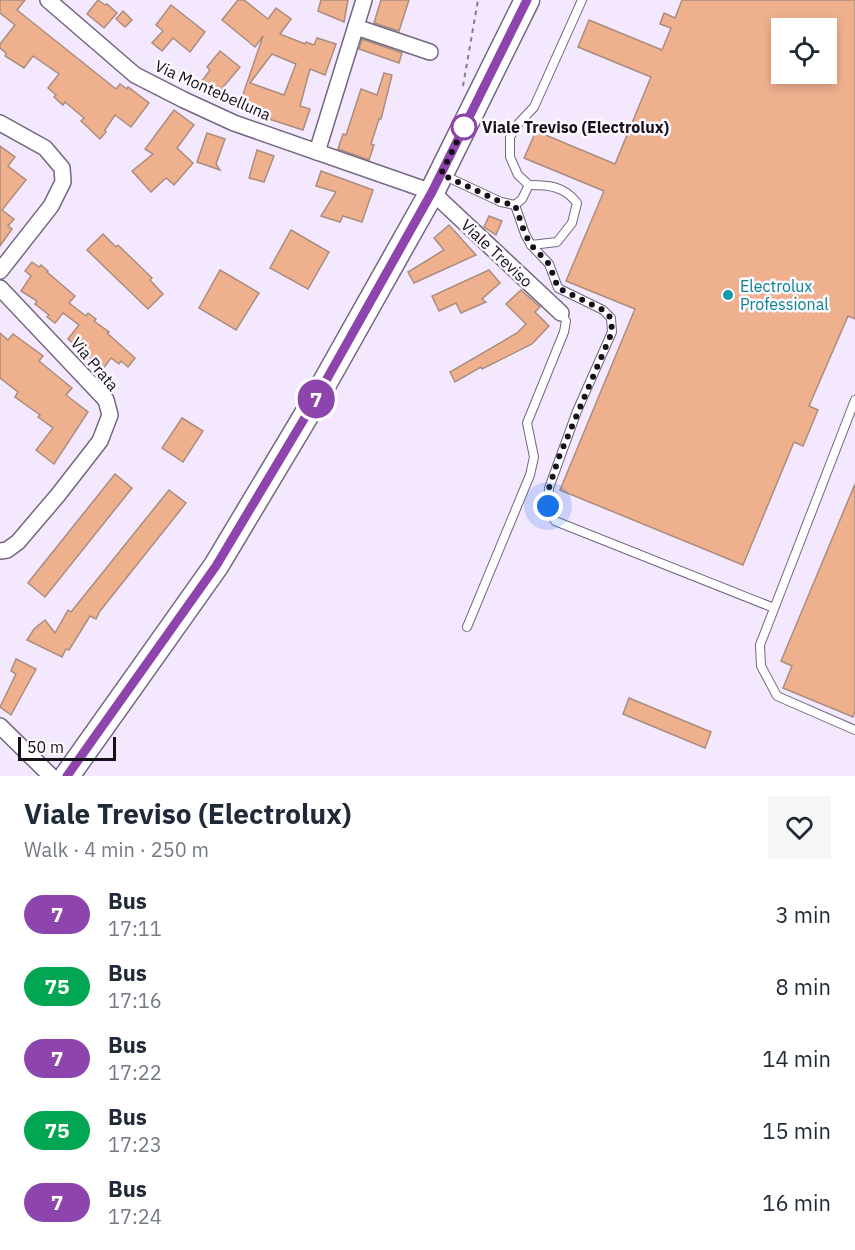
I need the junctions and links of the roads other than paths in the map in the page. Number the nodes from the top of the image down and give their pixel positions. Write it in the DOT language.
graph roads {
  1 [pos="48,0"];
  2 [pos="364,0"];
  3 [pos="527,0"];
  4 [pos="582,0"];
  5 [pos="356,27"];
  6 [pos="430,52"];
  7 [pos="0,123"];
  8 [pos="317,152"];
  9 [pos="437,183"];
  10 [pos="529,185"];
  11 [pos="515,205"];
  12 [pos="531,245"];
  13 [pos="0,271"];
  14 [pos="0,288"];
  15 [pos="561,313"];
  16 [pos="855,400"];
  17 [pos="0,550"];
  18 [pos="774,608"];
  19 [pos="467,627"];
  20 [pos="0,726"];
  21 [pos="855,730"];
  22 [pos="51,776"];
  23 [pos="67,776"];
  1 -- 8 [label="street, Via Montebelluna"];
  2 -- 5 [label="street"];
  3 -- 9 [label="main road"];
  4 -- 10 [label="lane"];
  5 -- 6 [label="street"];
  5 -- 8 [label="street"];
  7 -- 13 [label="street"];
  8 -- 9 [label="street, Via Montebelluna"];
  9 -- 11 [label="lane"];
  9 -- 15 [label="street, Viale Treviso"];
  9 -- 23 [label="main road"];
  10 -- 11 [label="lane"];
  10 -- 12 [label="lane"];
  11 -- 12 [label="lane"];
  12 -- 18 [label="lane"];
  14 -- 17 [label="street, Via Prata"];
  15 -- 19 [label="lane"];
  16 -- 18 [label="lane"];
  18 -- 21 [label="lane"];
  20 -- 22 [label="street"];
}
